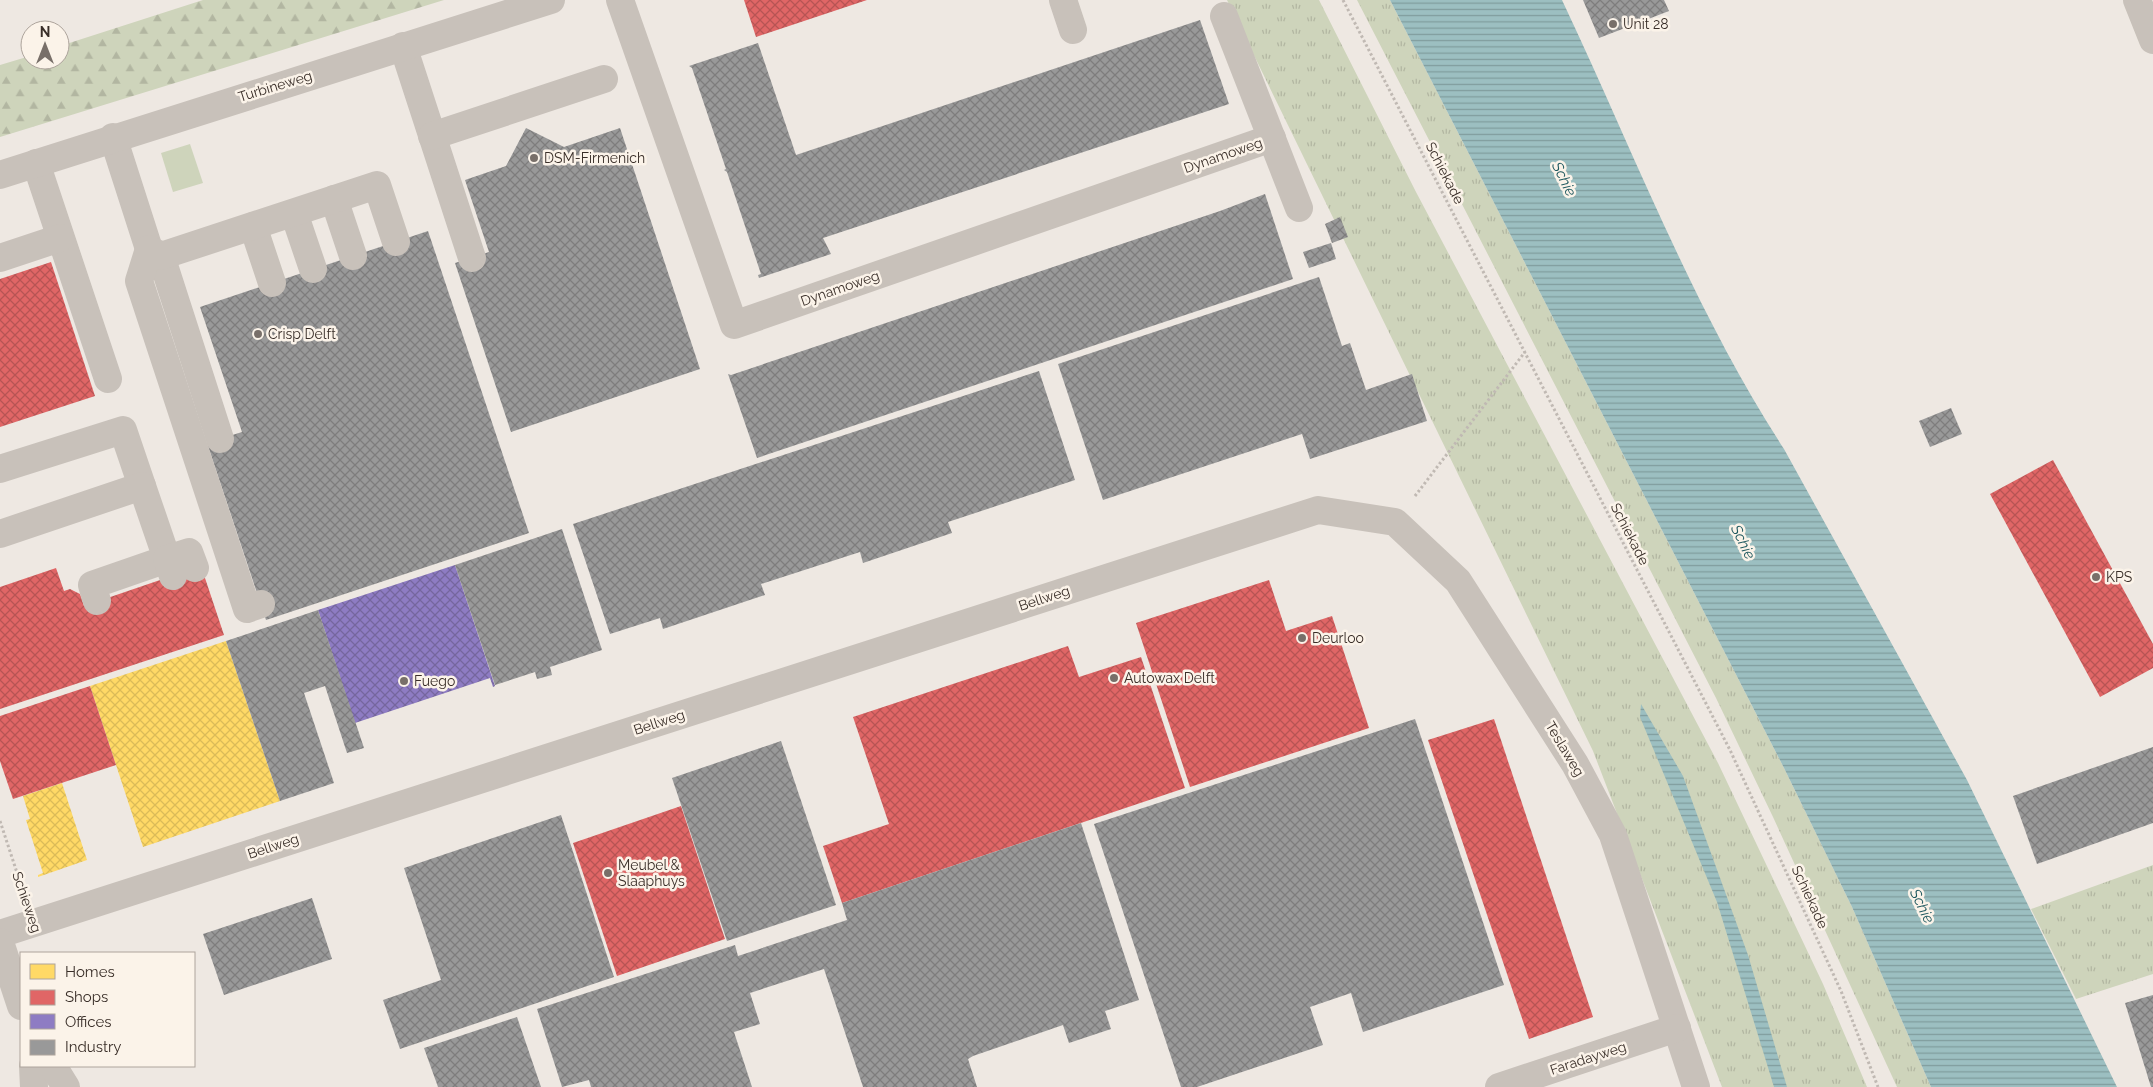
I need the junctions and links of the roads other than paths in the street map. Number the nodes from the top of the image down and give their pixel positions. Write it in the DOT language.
graph roads {
  1 [pos="551,0"];
  2 [pos="620,0"];
  3 [pos="1063,0"];
  4 [pos="2138,0"];
  5 [pos="1224,16"];
  6 [pos="1073,30"];
  7 [pos="2153,40"];
  8 [pos="403,46"];
  9 [pos="604,79"];
  10 [pos="432,136"];
  11 [pos="113,137"];
  12 [pos="1272,138"];
  13 [pos="36,164"];
  14 [pos="0,175"];
  15 [pos="334,199"];
  16 [pos="1299,208"];
  17 [pos="294,213"];
  18 [pos="254,226"];
  19 [pos="60,238"];
  20 [pos="396,242"];
  21 [pos="155,252"];
  22 [pos="353,256"];
  23 [pos="472,258"];
  24 [pos="19,260"];
  25 [pos="313,269"];
  26 [pos="272,283"];
  27 [pos="108,379"];
  28 [pos="220,438"];
  29 [pos="0,469"];
  30 [pos="142,486"];
  31 [pos="1318,510"];
  32 [pos="0,534"];
  33 [pos="145,578"];
  34 [pos="261,604"];
  35 [pos="0,934"];
  36 [pos="0,942"];
  37 [pos="20,1003"];
  38 [pos="1676,1028"];
  39 [pos="33,1067"];
  40 [pos="54,1067"];
  41 [pos="34,1087"];
  42 [pos="66,1087"];
  43 [pos="1499,1087"];
  44 [pos="1696,1087"];
  1 -- 8 [label="street, Turbineweg"];
  2 -- 12 [label="street, Dynamoweg"];
  3 -- 6 [label="street"];
  4 -- 7 [label="street"];
  5 -- 12 [label="street, Dynamoweg"];
  8 -- 10 [label="street"];
  8 -- 11 [label="street, Turbineweg"];
  9 -- 10 [label="street"];
  10 -- 23 [label="street"];
  11 -- 13 [label="street, Turbineweg"];
  11 -- 21 [label="street"];
  12 -- 16 [label="street, Dynamoweg"];
  13 -- 14 [label="street, Turbineweg"];
  13 -- 19 [label="street"];
  15 -- 17 [label="street"];
  15 -- 20 [label="street"];
  15 -- 22 [label="street"];
  17 -- 18 [label="street"];
  17 -- 25 [label="street"];
  18 -- 21 [label="street"];
  18 -- 26 [label="street"];
  19 -- 24 [label="street"];
  19 -- 27 [label="street"];
  21 -- 28 [label="street"];
  21 -- 34 [label="street"];
  29 -- 30 [label="street"];
  30 -- 32 [label="street"];
  30 -- 33 [label="street"];
  31 -- 35 [label="street, Bellweg"];
  31 -- 38 [label="street, Teslaweg"];
  36 -- 37 [label="street"];
  38 -- 43 [label="street, Faradayweg"];
  38 -- 44 [label="street, Teslaweg"];
  39 -- 41 [label="street"];
  40 -- 42 [label="street"];
}
